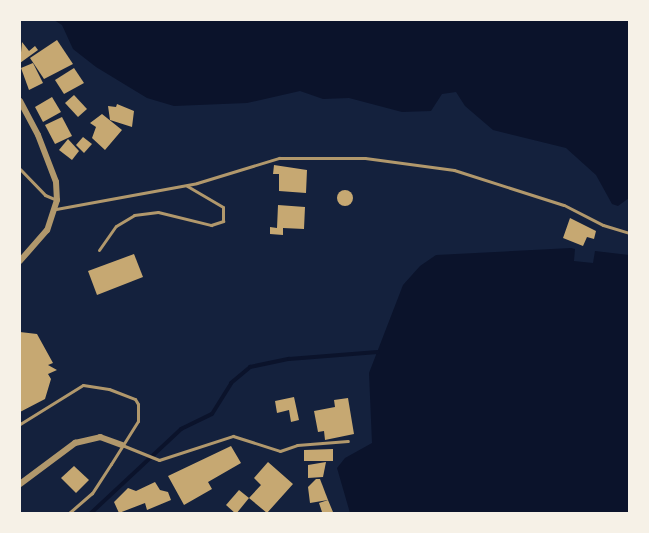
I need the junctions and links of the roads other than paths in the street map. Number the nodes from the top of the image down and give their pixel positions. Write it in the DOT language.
graph roads {
  1 [pos="20,101"];
  2 [pos="20,169"];
  3 [pos="186,185"];
  4 [pos="57,200"];
  5 [pos="56,209"];
  6 [pos="630,233"];
  7 [pos="99,250"];
  8 [pos="20,261"];
  9 [pos="20,424"];
  10 [pos="348,441"];
  11 [pos="123,445"];
  12 [pos="20,484"];
  13 [pos="68,513"];
  1 -- 4 [label="street"];
  2 -- 4 [label="lane"];
  3 -- 5 [label="lane"];
  3 -- 6 [label="lane"];
  3 -- 7 [label="lane"];
  4 -- 5 [label="street"];
  5 -- 8 [label="street"];
  9 -- 11 [label="lane"];
  10 -- 11 [label="lane"];
  11 -- 12 [label="street"];
  11 -- 13 [label="lane"];
}
